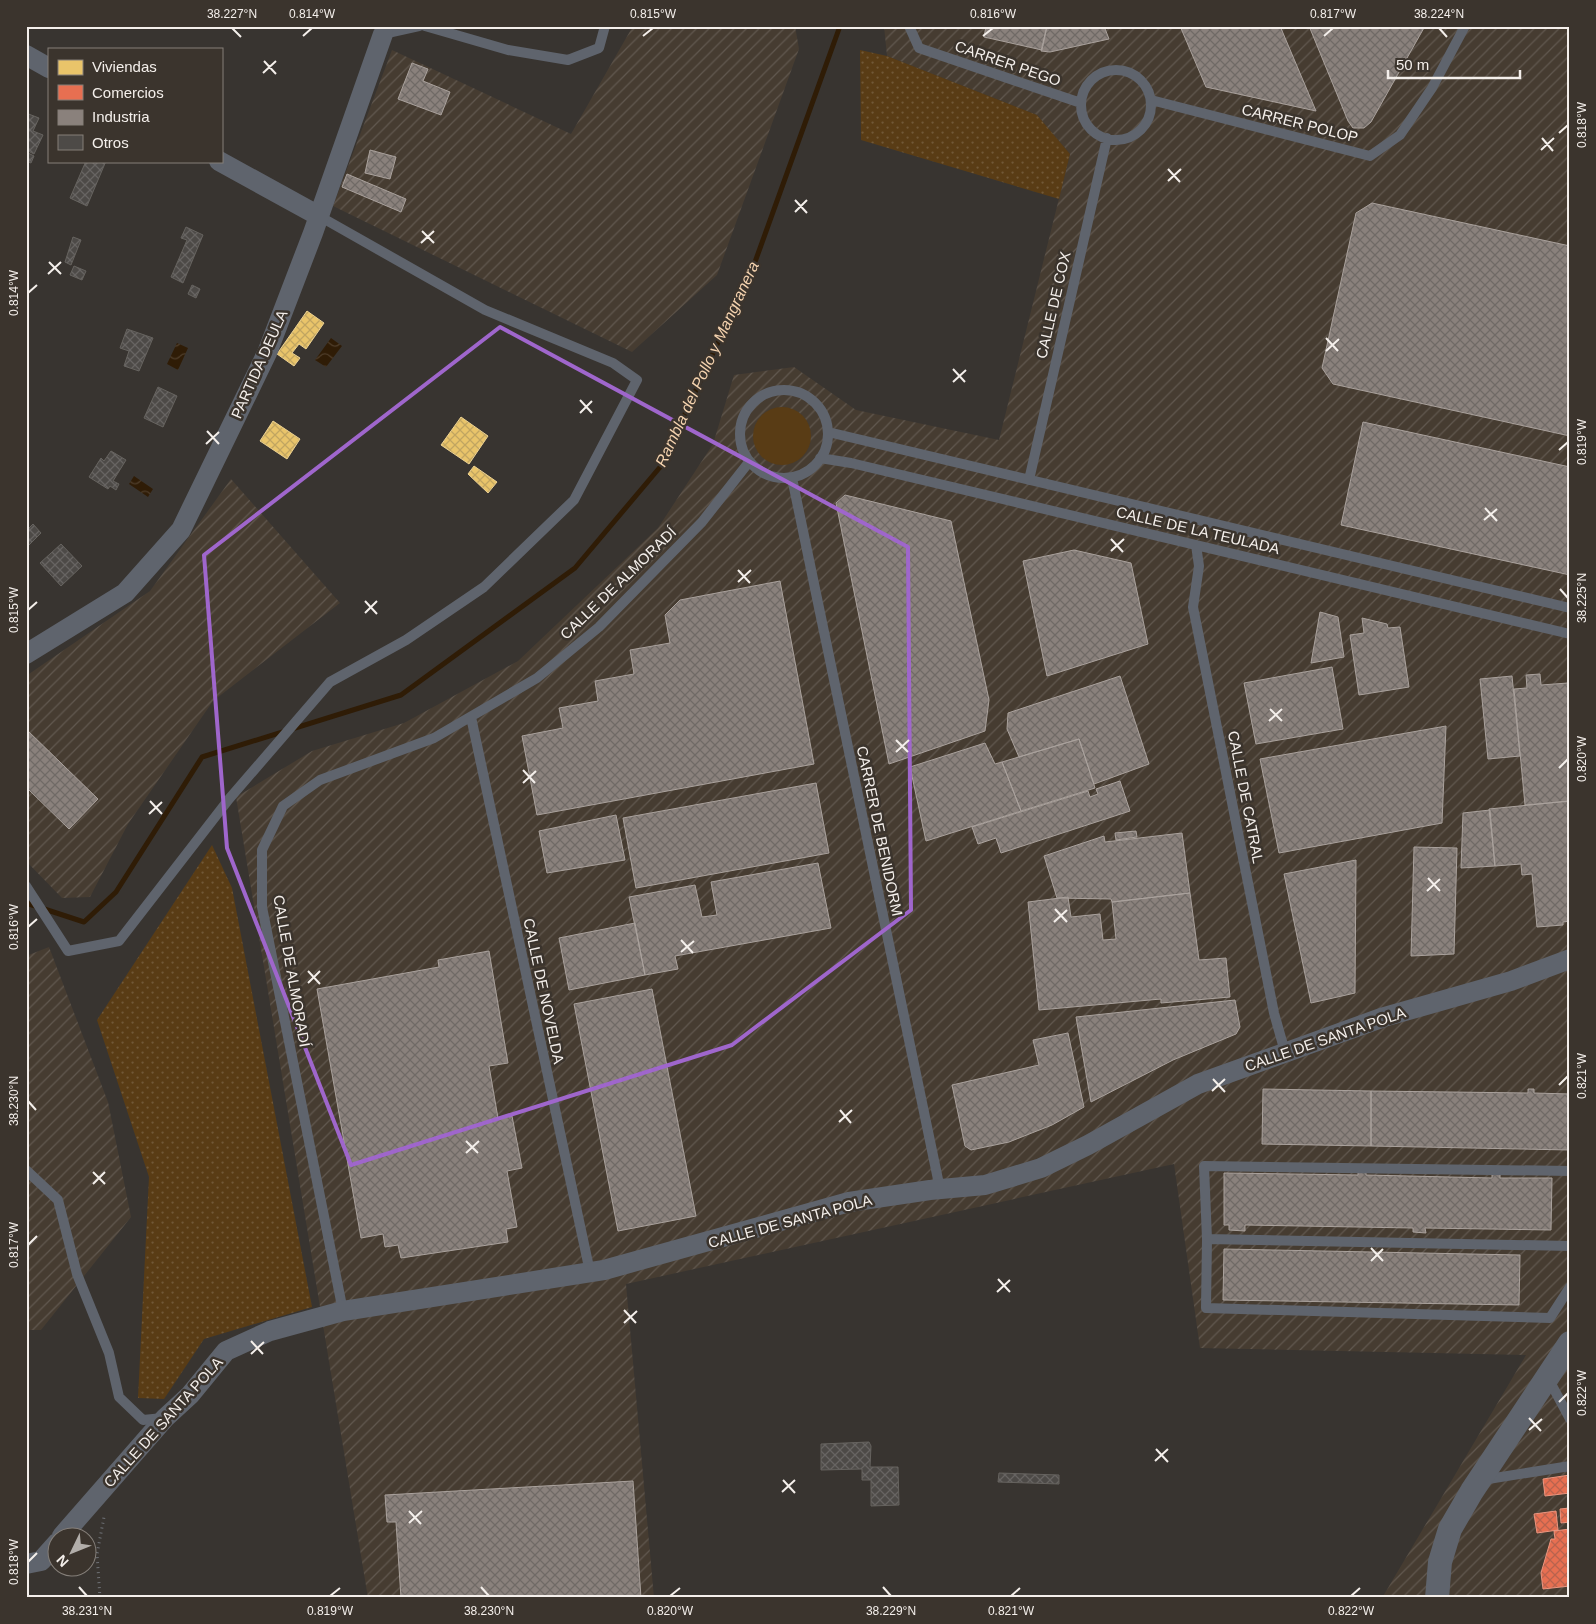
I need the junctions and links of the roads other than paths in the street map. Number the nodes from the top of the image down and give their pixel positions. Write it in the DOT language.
graph roads {
  1 [pos="419,26"];
  2 [pos="425,26"];
  3 [pos="605,26"];
  4 [pos="909,26"];
  5 [pos="1465,26"];
  6 [pos="383,34"];
  7 [pos="26,55"];
  8 [pos="48,67"];
  9 [pos="1151,100"];
  10 [pos="1081,104"];
  11 [pos="1107,138"];
  12 [pos="221,162"];
  13 [pos="319,216"];
  14 [pos="828,432"];
  15 [pos="820,458"];
  16 [pos="749,462"];
  17 [pos="792,478"];
  18 [pos="1029,480"];
  19 [pos="1196,545"];
  20 [pos="1570,608"];
  21 [pos="1570,634"];
  22 [pos="26,654"];
  23 [pos="471,717"];
  24 [pos="26,886"];
  25 [pos="1570,959"];
  26 [pos="1286,1052"];
  27 [pos="26,1170"];
  28 [pos="1570,1171"];
  29 [pos="940,1189"];
  30 [pos="1207,1239"];
  31 [pos="1570,1246"];
  32 [pos="590,1272"];
  33 [pos="1570,1287"];
  34 [pos="343,1311"];
  35 [pos="1570,1343"];
  36 [pos="1547,1377"];
  37 [pos="166,1418"];
  38 [pos="1570,1419"];
  39 [pos="1570,1466"];
  40 [pos="1478,1480"];
  41 [pos="71,1526"];
  42 [pos="48,1553"];
  43 [pos="26,1564"];
  44 [pos="1437,1598"];
  1 -- 6 [label="lane"];
  2 -- 3 [label="lane"];
  4 -- 10 [label="lane, CARRER PEGO"];
  5 -- 9 [label="lane, CARRER POLOP"];
  6 -- 13 [label="street, PARTIDA DEULA"];
  7 -- 8 [label="street"];
  9 -- 10 [label="lane"];
  9 -- 11 [label="lane"];
  10 -- 11 [label="lane"];
  11 -- 18 [label="lane, CALLE DE COX"];
  12 -- 13 [label="street"];
  13 -- 22 [label="street, PARTIDA DEULA"];
  13 -- 24 [label="lane"];
  14 -- 15 [label="lane"];
  14 -- 16 [label="lane"];
  14 -- 18 [label="lane, CALLE DE LA TEULADA"];
  15 -- 17 [label="lane"];
  15 -- 19 [label="lane, CALLE DE LA TEULADA"];
  16 -- 17 [label="lane"];
  16 -- 23 [label="lane, CALLE DE ALMORADÍ"];
  17 -- 29 [label="lane, CARRER DE BENIDORM"];
  18 -- 20 [label="lane, CALLE DE LA TEULADA"];
  19 -- 21 [label="lane, CALLE DE LA TEULADA"];
  19 -- 26 [label="lane, CALLE DE CATRAL"];
  23 -- 32 [label="lane, CALLE DE NOVELDA"];
  23 -- 34 [label="lane, CALLE DE ALMORADÍ"];
  25 -- 26 [label="street, CALLE DE SANTA POLA"];
  26 -- 29 [label="street, CALLE DE SANTA POLA"];
  27 -- 37 [label="lane"];
  28 -- 30 [label="lane"];
  29 -- 32 [label="street, CALLE DE SANTA POLA"];
  30 -- 31 [label="lane"];
  30 -- 33 [label="lane"];
  32 -- 34 [label="street, CALLE DE SANTA POLA"];
  34 -- 37 [label="street, CALLE DE SANTA POLA"];
  35 -- 36 [label="street"];
  36 -- 38 [label="lane"];
  36 -- 40 [label="street"];
  37 -- 41 [label="street, CALLE DE SANTA POLA"];
  39 -- 40 [label="lane"];
  40 -- 44 [label="street"];
  42 -- 43 [label="street"];
}
